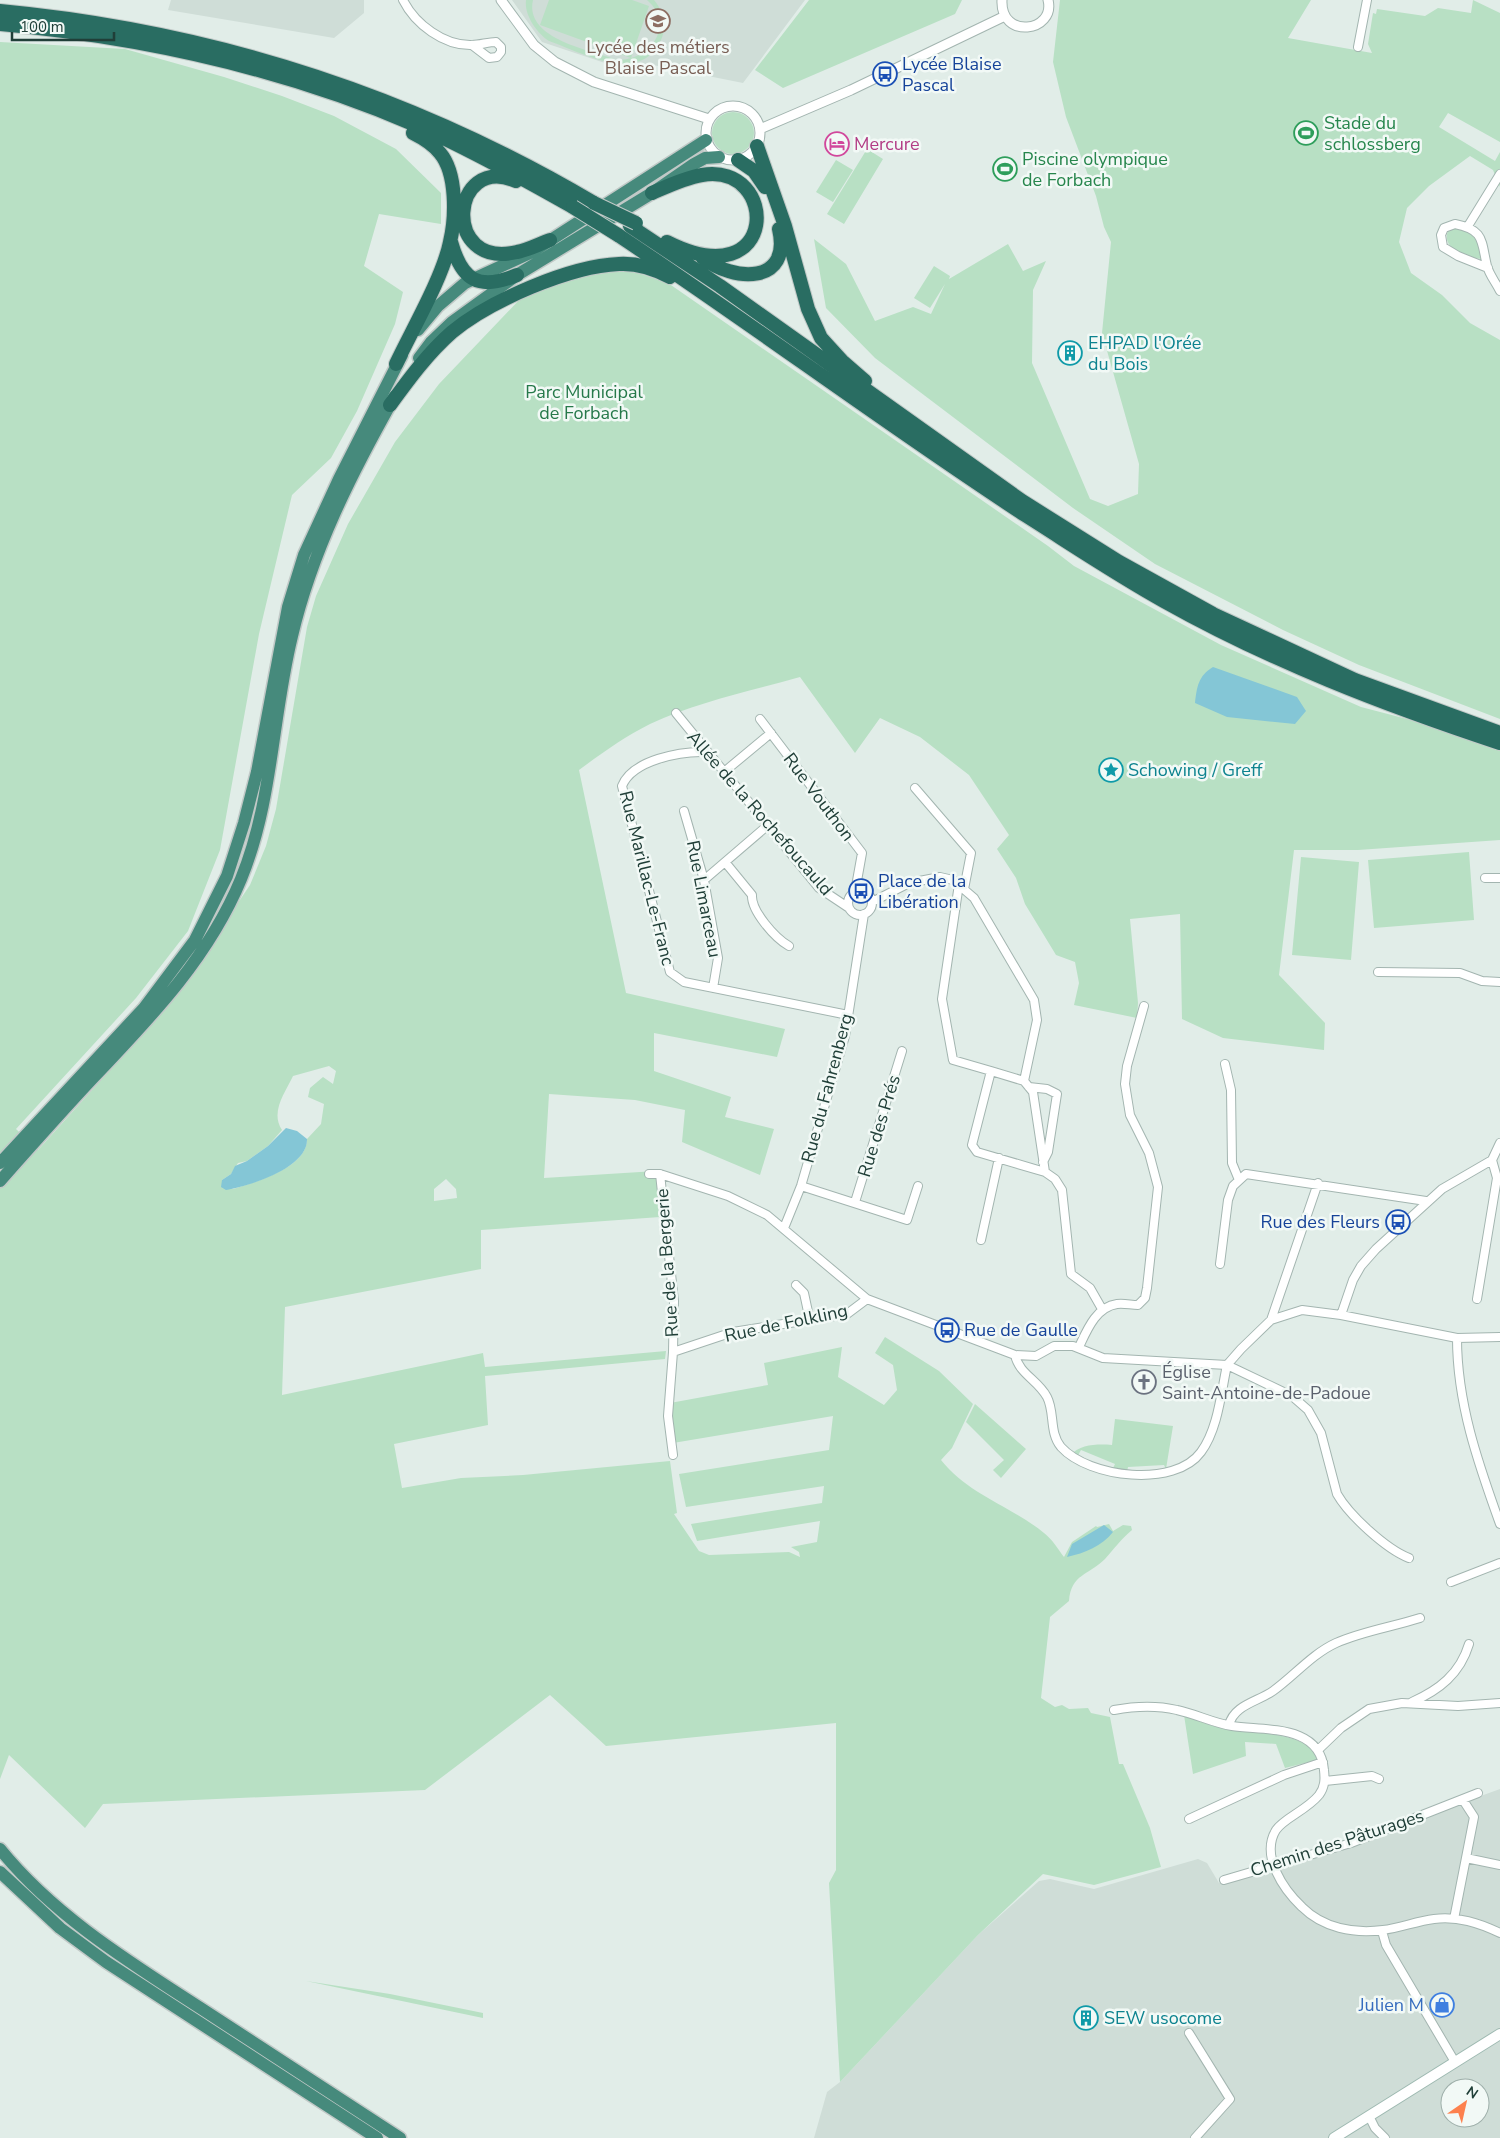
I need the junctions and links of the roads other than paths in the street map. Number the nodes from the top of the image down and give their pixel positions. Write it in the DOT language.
graph roads {
  1 [pos="403,0"];
  2 [pos="501,0"];
  3 [pos="1002,0"];
  4 [pos="1048,0"];
  5 [pos="1367,0"];
  6 [pos="0,12"];
  7 [pos="1005,16"];
  8 [pos="0,24"];
  9 [pos="472,45"];
  10 [pos="1358,47"];
  11 [pos="317,88"];
  12 [pos="709,119"];
  13 [pos="760,128"];
  14 [pos="706,140"];
  15 [pos="757,146"];
  16 [pos="719,157"];
  17 [pos="738,160"];
  18 [pos="1500,174"];
  19 [pos="547,192"];
  20 [pos="652,194"];
  21 [pos="633,224"];
  22 [pos="1468,226"];
  23 [pos="550,240"];
  24 [pos="450,242"];
  25 [pos="702,256"];
  26 [pos="1488,268"];
  27 [pos="518,275"];
  28 [pos="472,279"];
  29 [pos="1500,291"];
  30 [pos="711,296"];
  31 [pos="396,364"];
  32 [pos="390,405"];
  33 [pos="918,428"];
  34 [pos="676,713"];
  35 [pos="760,719"];
  36 [pos="771,733"];
  37 [pos="1500,733"];
  38 [pos="1500,743"];
  39 [pos="706,752"];
  40 [pos="724,772"];
  41 [pos="915,788"];
  42 [pos="684,811"];
  43 [pos="767,826"];
  44 [pos="725,862"];
  45 [pos="1485,878"];
  46 [pos="1500,878"];
  47 [pos="704,880"];
  48 [pos="962,887"];
  49 [pos="855,892"];
  50 [pos="872,902"];
  51 [pos="849,908"];
  52 [pos="864,914"];
  53 [pos="789,946"];
  54 [pos="1378,972"];
  55 [pos="1500,982"];
  56 [pos="713,988"];
  57 [pos="1144,1006"];
  58 [pos="848,1015"];
  59 [pos="902,1051"];
  60 [pos="1225,1064"];
  61 [pos="991,1070"];
  62 [pos="1027,1084"];
  63 [pos="1500,1143"];
  64 [pos="999,1158"];
  65 [pos="1492,1160"];
  66 [pos="1043,1162"];
  67 [pos="0,1163"];
  68 [pos="1044,1172"];
  69 [pos="649,1174"];
  70 [pos="660,1174"];
  71 [pos="1239,1180"];
  72 [pos="0,1181"];
  73 [pos="1318,1184"];
  74 [pos="801,1186"];
  75 [pos="918,1186"];
  76 [pos="1426,1201"];
  77 [pos="855,1202"];
  78 [pos="784,1228"];
  79 [pos="981,1240"];
  80 [pos="1220,1264"];
  81 [pos="796,1285"];
  82 [pos="867,1299"];
  83 [pos="1477,1299"];
  84 [pos="1102,1309"];
  85 [pos="1341,1315"];
  86 [pos="1271,1320"];
  87 [pos="810,1321"];
  88 [pos="1500,1336"];
  89 [pos="1457,1338"];
  90 [pos="1079,1347"];
  91 [pos="673,1352"];
  92 [pos="1015,1355"];
  93 [pos="1227,1365"];
  94 [pos="673,1455"];
  95 [pos="1500,1524"];
  96 [pos="1409,1558"];
  97 [pos="1500,1563"];
  98 [pos="1451,1582"];
  99 [pos="1420,1618"];
  100 [pos="1469,1644"];
  101 [pos="1411,1703"];
  102 [pos="1500,1703"];
  103 [pos="1114,1710"];
  104 [pos="1230,1725"];
  105 [pos="1318,1750"];
  106 [pos="1323,1762"];
  107 [pos="1380,1779"];
  108 [pos="1325,1781"];
  109 [pos="1478,1793"];
  110 [pos="1463,1800"];
  111 [pos="1190,1819"];
  112 [pos="0,1849"];
  113 [pos="1466,1858"];
  114 [pos="1274,1865"];
  115 [pos="1500,1865"];
  116 [pos="0,1872"];
  117 [pos="1224,1880"];
  118 [pos="1454,1919"];
  119 [pos="1382,1930"];
  120 [pos="1500,1933"];
  121 [pos="1189,2034"];
  122 [pos="1500,2034"];
  123 [pos="1455,2062"];
  124 [pos="1368,2116"];
  125 [pos="377,2138"];
  126 [pos="400,2138"];
  127 [pos="1195,2138"];
  128 [pos="1334,2138"];
  129 [pos="1386,2138"];
  1 -- 9 [label="street"];
  2 -- 12 [label="street"];
  3 -- 7 [label="street"];
  4 -- 7 [label="street"];
  5 -- 10 [label="street"];
  6 -- 21 [label="highway, bridge"];
  7 -- 13 [label="street"];
  8 -- 11 [label="highway"];
  11 -- 19 [label="highway"];
  11 -- 24 [label="highway"];
  12 -- 13 [label="street"];
  12 -- 14 [label="street"];
  13 -- 15 [label="street"];
  14 -- 16 [label="street"];
  14 -- 23 [label="highway"];
  15 -- 17 [label="street"];
  15 -- 33 [label="highway"];
  16 -- 17 [label="street"];
  16 -- 20 [label="highway"];
  17 -- 25 [label="highway"];
  18 -- 22 [label="street"];
  19 -- 23 [label="highway"];
  19 -- 30 [label="highway, bridge"];
  20 -- 25 [label="highway"];
  20 -- 27 [label="highway"];
  21 -- 25 [label="highway"];
  21 -- 33 [label="highway"];
  22 -- 26 [label="street"];
  22 -- 26 [label="street"];
  23 -- 28 [label="highway"];
  24 -- 28 [label="highway"];
  24 -- 31 [label="highway"];
  26 -- 29 [label="street"];
  27 -- 28 [label="highway"];
  27 -- 32 [label="highway"];
  28 -- 31 [label="highway"];
  30 -- 32 [label="highway"];
  30 -- 38 [label="highway"];
  31 -- 67 [label="highway"];
  32 -- 72 [label="highway"];
  33 -- 37 [label="highway"];
  34 -- 39 [label="street, Allée de la Rochefoucauld"];
  35 -- 36 [label="street, Rue Vouthon"];
  36 -- 40 [label="street"];
  36 -- 49 [label="street, Rue Vouthon"];
  39 -- 40 [label="street, Allée de la Rochefoucauld"];
  39 -- 56 [label="street, Rue Marillac-Le-Franc"];
  40 -- 43 [label="street, Allée de la Rochefoucauld"];
  41 -- 48 [label="street"];
  42 -- 47 [label="street, Rue Limarceau"];
  43 -- 44 [label="street"];
  43 -- 51 [label="street, Allée de la Rochefoucauld"];
  44 -- 47 [label="street"];
  44 -- 53 [label="street"];
  45 -- 46 [label="street"];
  47 -- 56 [label="street, Rue Limarceau"];
  48 -- 50 [label="street"];
  48 -- 61 [label="street"];
  48 -- 62 [label="street"];
  49 -- 50 [label="street"];
  49 -- 51 [label="street"];
  50 -- 52 [label="street"];
  51 -- 52 [label="street"];
  52 -- 58 [label="street, Rue du Fahrenberg"];
  54 -- 55 [label="street"];
  56 -- 58 [label="street, Rue Marillac-Le-Franc"];
  57 -- 84 [label="street"];
  58 -- 74 [label="street, Rue du Fahrenberg"];
  59 -- 77 [label="street, Rue des Prés"];
  60 -- 71 [label="street"];
  61 -- 62 [label="street"];
  61 -- 64 [label="street"];
  62 -- 66 [label="street"];
  62 -- 66 [label="street"];
  63 -- 65 [label="street"];
  64 -- 68 [label="street"];
  64 -- 79 [label="street"];
  65 -- 76 [label="street"];
  65 -- 83 [label="street"];
  66 -- 68 [label="street"];
  68 -- 84 [label="street"];
  69 -- 70 [label="street"];
  70 -- 78 [label="street"];
  70 -- 91 [label="street, Rue de la Bergerie"];
  71 -- 73 [label="street"];
  71 -- 80 [label="street"];
  73 -- 76 [label="street"];
  73 -- 86 [label="street"];
  74 -- 77 [label="street"];
  74 -- 78 [label="street, Rue du Fahrenberg"];
  75 -- 77 [label="street"];
  76 -- 85 [label="street"];
  78 -- 82 [label="street"];
  81 -- 87 [label="street"];
  82 -- 87 [label="street, Rue de Folkling"];
  82 -- 92 [label="street"];
  84 -- 90 [label="street"];
  85 -- 86 [label="street"];
  85 -- 89 [label="street"];
  86 -- 93 [label="street"];
  87 -- 91 [label="street, Rue de Folkling"];
  88 -- 89 [label="street"];
  89 -- 95 [label="street"];
  90 -- 92 [label="street"];
  90 -- 93 [label="street"];
  91 -- 94 [label="street, Rue de la Bergerie"];
  92 -- 93 [label="street"];
  93 -- 96 [label="street"];
  97 -- 98 [label="street"];
  99 -- 104 [label="street"];
  100 -- 101 [label="street"];
  101 -- 102 [label="street"];
  101 -- 105 [label="street"];
  103 -- 104 [label="street"];
  104 -- 105 [label="street"];
  105 -- 106 [label="street"];
  106 -- 108 [label="street"];
  106 -- 111 [label="street"];
  107 -- 108 [label="street"];
  108 -- 114 [label="street"];
  109 -- 110 [label="street, Chemin des Pâturages"];
  110 -- 113 [label="street"];
  110 -- 114 [label="street, Chemin des Pâturages"];
  112 -- 126 [label="highway"];
  113 -- 115 [label="street"];
  113 -- 118 [label="street"];
  114 -- 117 [label="street, Chemin des Pâturages"];
  114 -- 119 [label="street"];
  116 -- 125 [label="highway"];
  118 -- 119 [label="street"];
  118 -- 120 [label="street"];
  119 -- 123 [label="street"];
  121 -- 127 [label="street"];
  122 -- 123 [label="main road"];
  123 -- 124 [label="main road"];
  124 -- 128 [label="main road"];
  124 -- 129 [label="street"];
}
